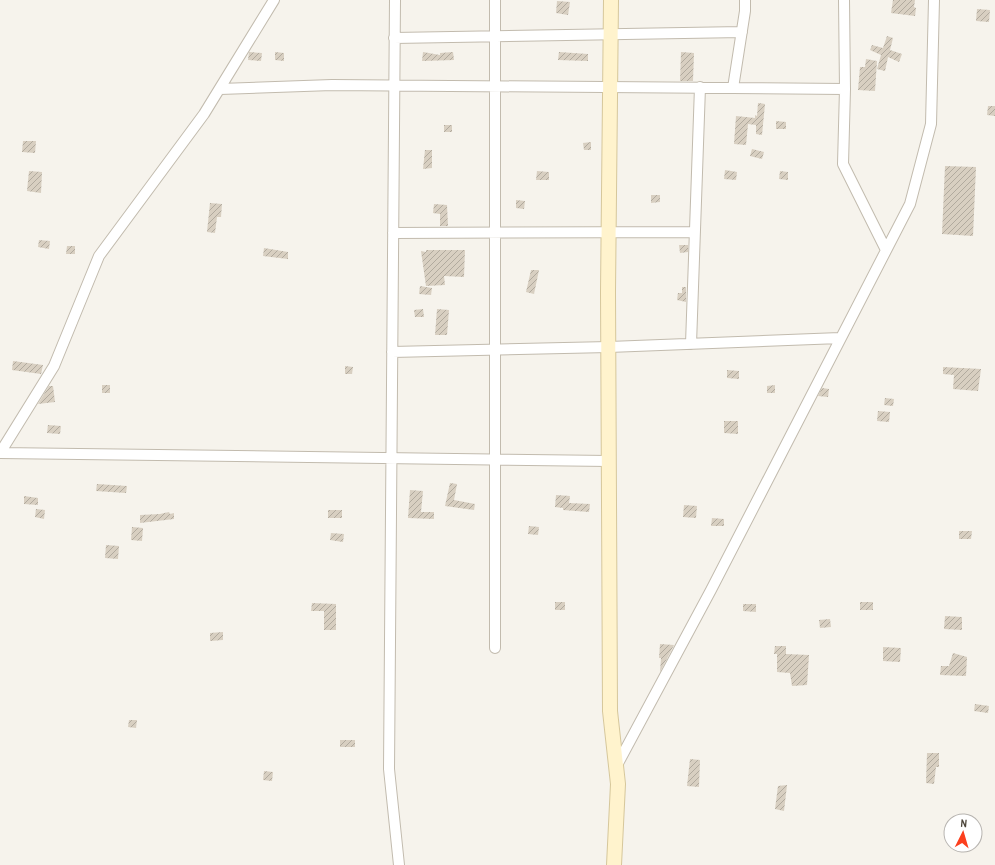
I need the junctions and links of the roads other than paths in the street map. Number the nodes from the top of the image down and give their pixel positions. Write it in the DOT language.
graph roads {
  1 [pos="274,0"];
  2 [pos="395,0"];
  3 [pos="495,0"];
  4 [pos="611,0"];
  5 [pos="745,0"];
  6 [pos="844,0"];
  7 [pos="934,0"];
  8 [pos="742,32"];
  9 [pos="611,34"];
  10 [pos="495,36"];
  11 [pos="394,38"];
  12 [pos="394,86"];
  13 [pos="610,86"];
  14 [pos="495,87"];
  15 [pos="700,87"];
  16 [pos="733,88"];
  17 [pos="220,89"];
  18 [pos="845,89"];
  19 [pos="495,232"];
  20 [pos="609,232"];
  21 [pos="694,232"];
  22 [pos="393,233"];
  23 [pos="886,250"];
  24 [pos="840,338"];
  25 [pos="691,344"];
  26 [pos="609,347"];
  27 [pos="495,350"];
  28 [pos="392,352"];
  29 [pos="0,453"];
  30 [pos="391,458"];
  31 [pos="495,459"];
  32 [pos="609,461"];
  33 [pos="495,648"];
  34 [pos="616,767"];
  35 [pos="398,865"];
  36 [pos="614,865"];
  1 -- 17 [label="street"];
  2 -- 11 [label="street"];
  3 -- 10 [label="street"];
  4 -- 9 [label="street"];
  5 -- 8 [label="street"];
  6 -- 18 [label="street"];
  7 -- 23 [label="street"];
  8 -- 9 [label="street"];
  8 -- 16 [label="street"];
  9 -- 10 [label="street"];
  9 -- 13 [label="street"];
  10 -- 11 [label="street"];
  10 -- 14 [label="street"];
  11 -- 12 [label="street"];
  12 -- 14 [label="street"];
  12 -- 17 [label="street"];
  12 -- 22 [label="street"];
  13 -- 14 [label="street"];
  13 -- 15 [label="street"];
  13 -- 20 [label="street"];
  14 -- 19 [label="street"];
  15 -- 16 [label="street"];
  15 -- 21 [label="street"];
  16 -- 18 [label="street"];
  17 -- 29 [label="street"];
  18 -- 23 [label="street"];
  19 -- 20 [label="street"];
  19 -- 22 [label="street"];
  19 -- 27 [label="street"];
  20 -- 21 [label="street"];
  20 -- 26 [label="street"];
  21 -- 25 [label="street"];
  22 -- 28 [label="street"];
  23 -- 24 [label="street"];
  24 -- 25 [label="street"];
  24 -- 34 [label="street"];
  25 -- 26 [label="street"];
  26 -- 27 [label="street"];
  26 -- 32 [label="street"];
  27 -- 28 [label="street"];
  27 -- 31 [label="street"];
  28 -- 30 [label="street"];
  29 -- 30 [label="street"];
  30 -- 31 [label="street"];
  30 -- 35 [label="street"];
  31 -- 32 [label="street"];
  31 -- 33 [label="street"];
  32 -- 34 [label="street"];
  34 -- 36 [label="street"];
}
